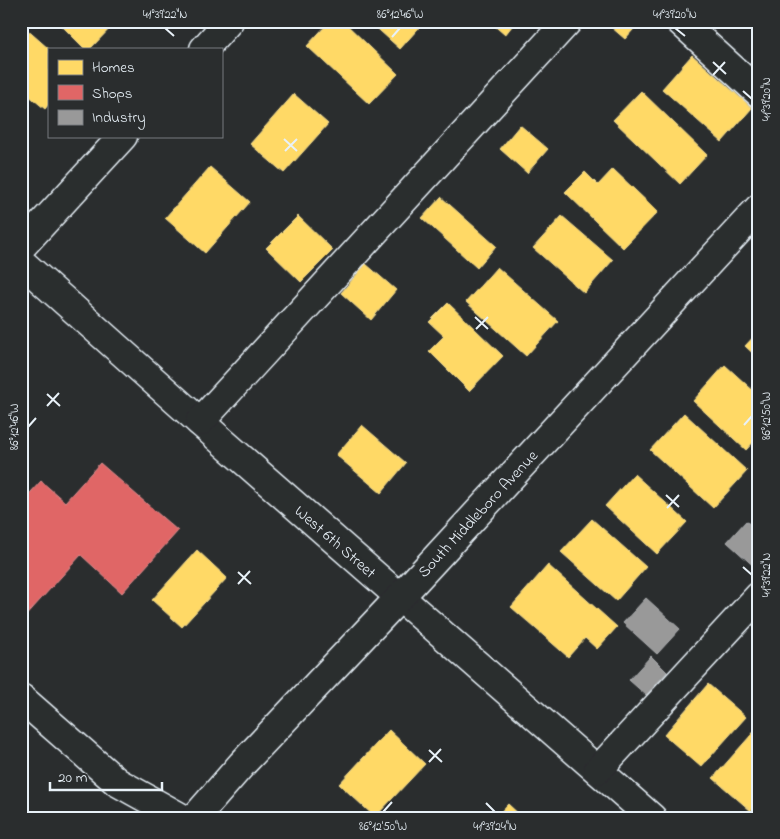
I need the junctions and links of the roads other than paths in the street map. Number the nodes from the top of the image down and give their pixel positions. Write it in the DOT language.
graph roads {
  1 [pos="229,21"];
  2 [pos="568,21"];
  3 [pos="680,21"];
  4 [pos="205,48"];
  5 [pos="759,93"];
  6 [pos="121,138"];
  7 [pos="759,208"];
  8 [pos="21,247"];
  9 [pos="21,262"];
  10 [pos="200,422"];
  11 [pos="759,596"];
  12 [pos="400,597"];
  13 [pos="21,698"];
  14 [pos="598,770"];
  15 [pos="182,818"];
  16 [pos="196,818"];
  17 [pos="652,818"];
  1 -- 4 [label="street"];
  2 -- 10 [label="street"];
  3 -- 5 [label="street"];
  6 -- 8 [label="street"];
  7 -- 12 [label="street, South Middleboro Avenue"];
  9 -- 10 [label="street, West 6th Street"];
  10 -- 12 [label="street, West 6th Street"];
  11 -- 14 [label="street"];
  12 -- 14 [label="street, West 6th Street"];
  12 -- 16 [label="street, South Middleboro Avenue"];
  13 -- 15 [label="street"];
  14 -- 17 [label="street, West 6th Street"];
}
